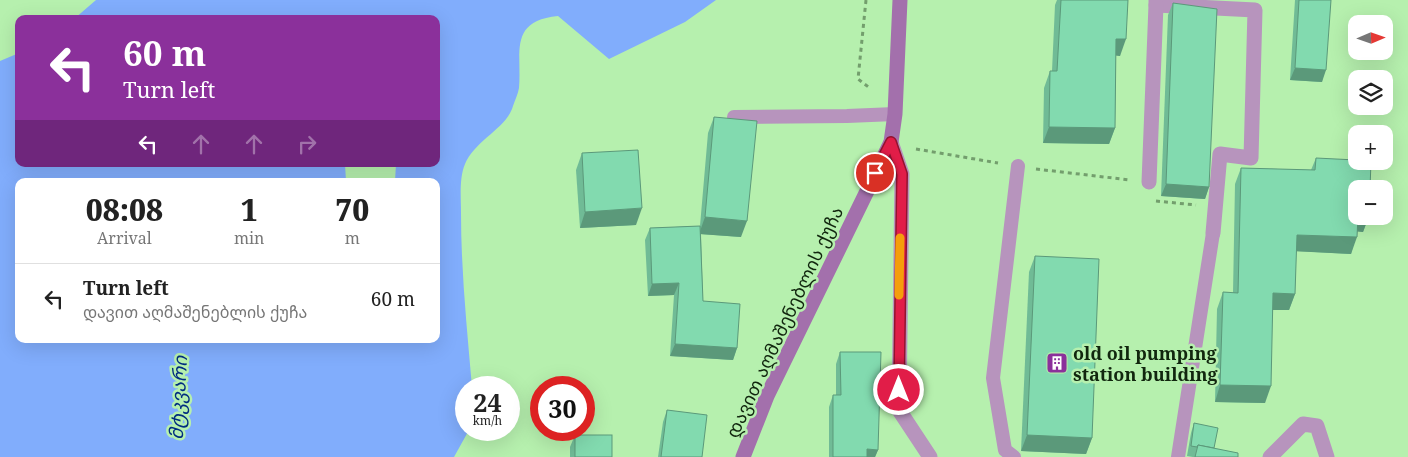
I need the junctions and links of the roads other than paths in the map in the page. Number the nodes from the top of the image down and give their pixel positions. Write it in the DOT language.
graph roads {
  1 [pos="900,0"];
  2 [pos="1156,2"];
  3 [pos="1255,5"];
  4 [pos="894,114"];
  5 [pos="734,117"];
  6 [pos="891,142"];
  7 [pos="1018,166"];
  8 [pos="1149,182"];
  9 [pos="1213,232"];
  10 [pos="742,457"];
  11 [pos="930,457"];
  12 [pos="1014,457"];
  13 [pos="1178,457"];
  14 [pos="1270,457"];
  15 [pos="1326,457"];
  1 -- 4 [label="main road, დავით აღმაშენებლის ქუჩა"];
  2 -- 3 [label="street"];
  2 -- 8 [label="street"];
  3 -- 9 [label="street"];
  4 -- 5 [label="lane"];
  4 -- 6 [label="main road, დავით აღმაშენებლის ქუჩა"];
  6 -- 10 [label="main road, დავით აღმაშენებლის ქუჩა"];
  6 -- 11 [label="street"];
  7 -- 12 [label="lane"];
  9 -- 13 [label="lane"];
  14 -- 15 [label="street"];
}
